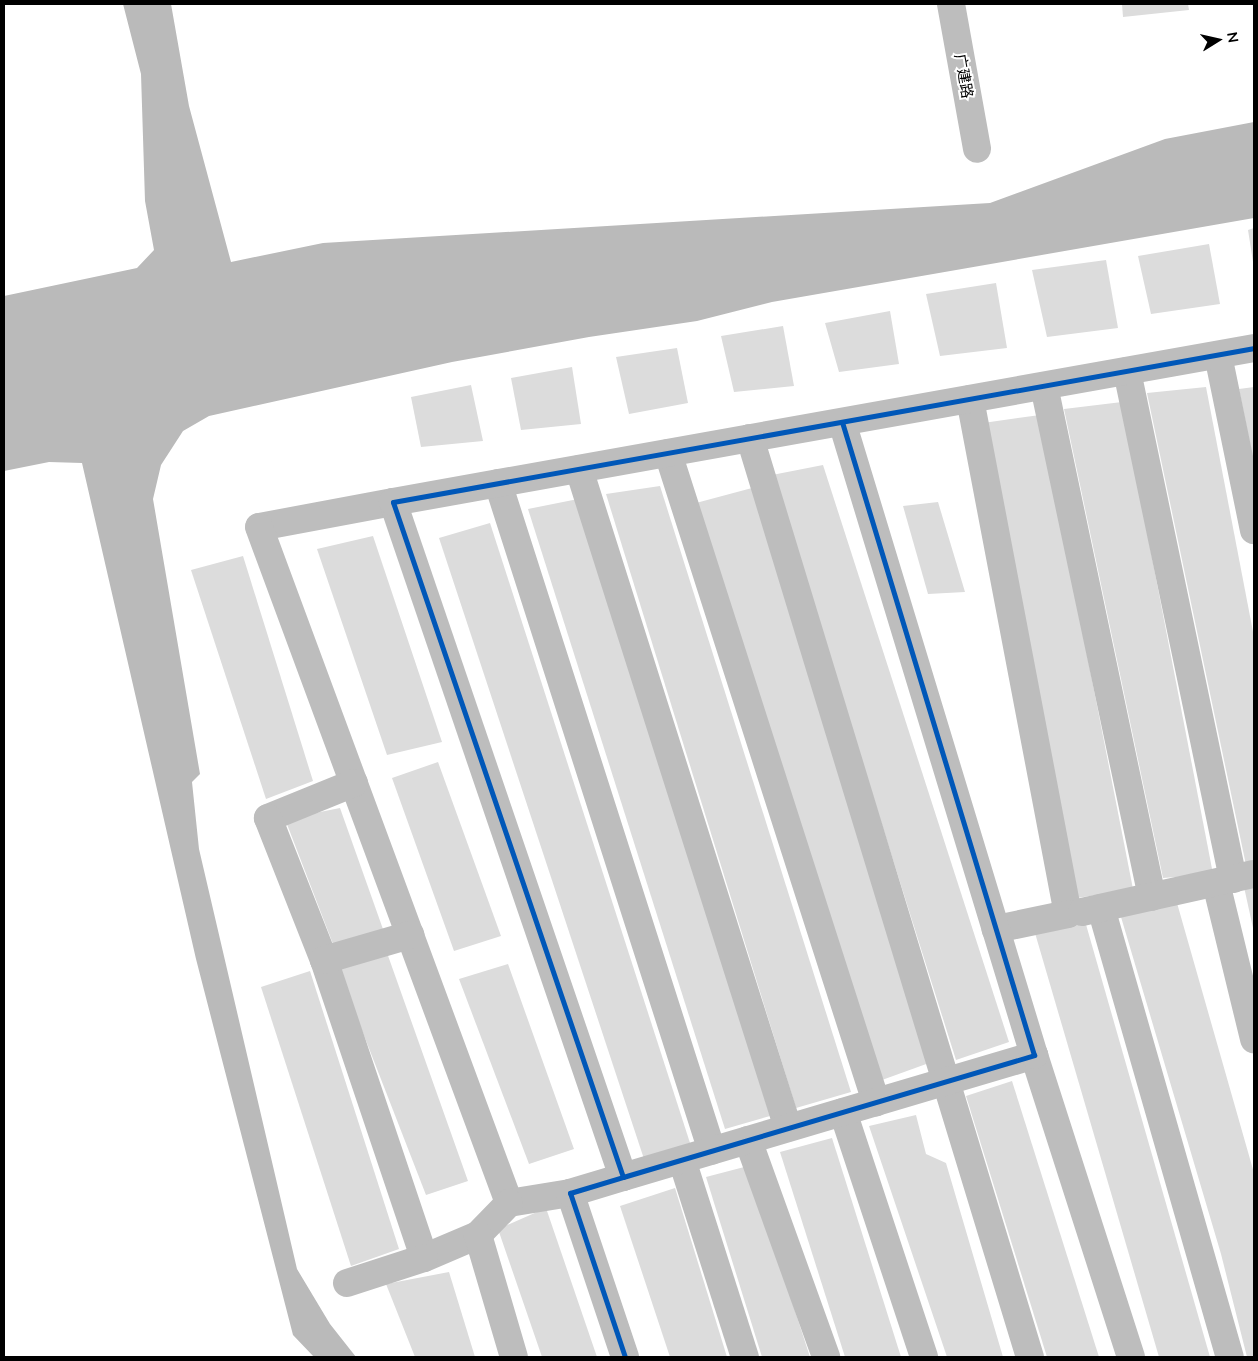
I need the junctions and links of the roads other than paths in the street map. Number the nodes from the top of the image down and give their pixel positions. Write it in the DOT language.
graph roads {
  1 [pos="951,4"];
  2 [pos="977,149"];
  3 [pos="1254,348"];
  4 [pos="1218,355"];
  5 [pos="1128,371"];
  6 [pos="1044,386"];
  7 [pos="970,399"];
  8 [pos="842,422"];
  9 [pos="750,438"];
  10 [pos="668,453"];
  11 [pos="579,469"];
  12 [pos="498,483"];
  13 [pos="393,502"];
  14 [pos="1254,530"];
  15 [pos="354,783"];
  16 [pos="1235,879"];
  17 [pos="1152,896"];
  18 [pos="1101,908"];
  19 [pos="1068,914"];
  20 [pos="996,929"];
  21 [pos="410,935"];
  22 [pos="324,960"];
  23 [pos="1254,1039"];
  24 [pos="1034,1055"];
  25 [pos="946,1081"];
  26 [pos="876,1102"];
  27 [pos="843,1112"];
  28 [pos="788,1128"];
  29 [pos="748,1140"];
  30 [pos="712,1151"];
  31 [pos="682,1160"];
  32 [pos="623,1177"];
  33 [pos="570,1193"];
  34 [pos="509,1203"];
  35 [pos="478,1236"];
  36 [pos="424,1258"];
  37 [pos="347,1283"];
  38 [pos="514,1357"];
  39 [pos="625,1357"];
  40 [pos="746,1357"];
  41 [pos="826,1357"];
  42 [pos="924,1357"];
  43 [pos="1030,1357"];
  44 [pos="1131,1357"];
  45 [pos="1230,1357"];
  1 -- 2 [label="street, 广建路"];
  3 -- 4 [label="street"];
  4 -- 5 [label="street"];
  4 -- 14 [label="street"];
  5 -- 6 [label="street"];
  5 -- 16 [label="street"];
  6 -- 7 [label="street"];
  6 -- 17 [label="street"];
  7 -- 8 [label="street"];
  7 -- 19 [label="street"];
  8 -- 9 [label="street"];
  8 -- 20 [label="street"];
  9 -- 10 [label="street"];
  9 -- 25 [label="street"];
  10 -- 11 [label="street"];
  10 -- 26 [label="street"];
  11 -- 12 [label="street"];
  11 -- 28 [label="street"];
  12 -- 13 [label="street"];
  12 -- 30 [label="street"];
  13 -- 15 [label="street"];
  13 -- 32 [label="street"];
  15 -- 21 [label="street"];
  15 -- 22 [label="street"];
  16 -- 17 [label="street"];
  16 -- 23 [label="street"];
  17 -- 18 [label="street"];
  18 -- 19 [label="street"];
  18 -- 45 [label="street"];
  19 -- 20 [label="street"];
  20 -- 24 [label="street"];
  21 -- 22 [label="street"];
  21 -- 34 [label="street"];
  22 -- 36 [label="street"];
  24 -- 25 [label="street"];
  24 -- 44 [label="street"];
  25 -- 26 [label="street"];
  25 -- 43 [label="street"];
  26 -- 27 [label="street"];
  27 -- 28 [label="street"];
  27 -- 42 [label="street"];
  28 -- 29 [label="street"];
  29 -- 30 [label="street"];
  29 -- 41 [label="street"];
  30 -- 31 [label="street"];
  31 -- 32 [label="street"];
  31 -- 40 [label="street"];
  32 -- 33 [label="street"];
  33 -- 34 [label="street"];
  33 -- 39 [label="street"];
  34 -- 35 [label="street"];
  35 -- 36 [label="street"];
  35 -- 38 [label="street"];
  36 -- 37 [label="street"];
}
